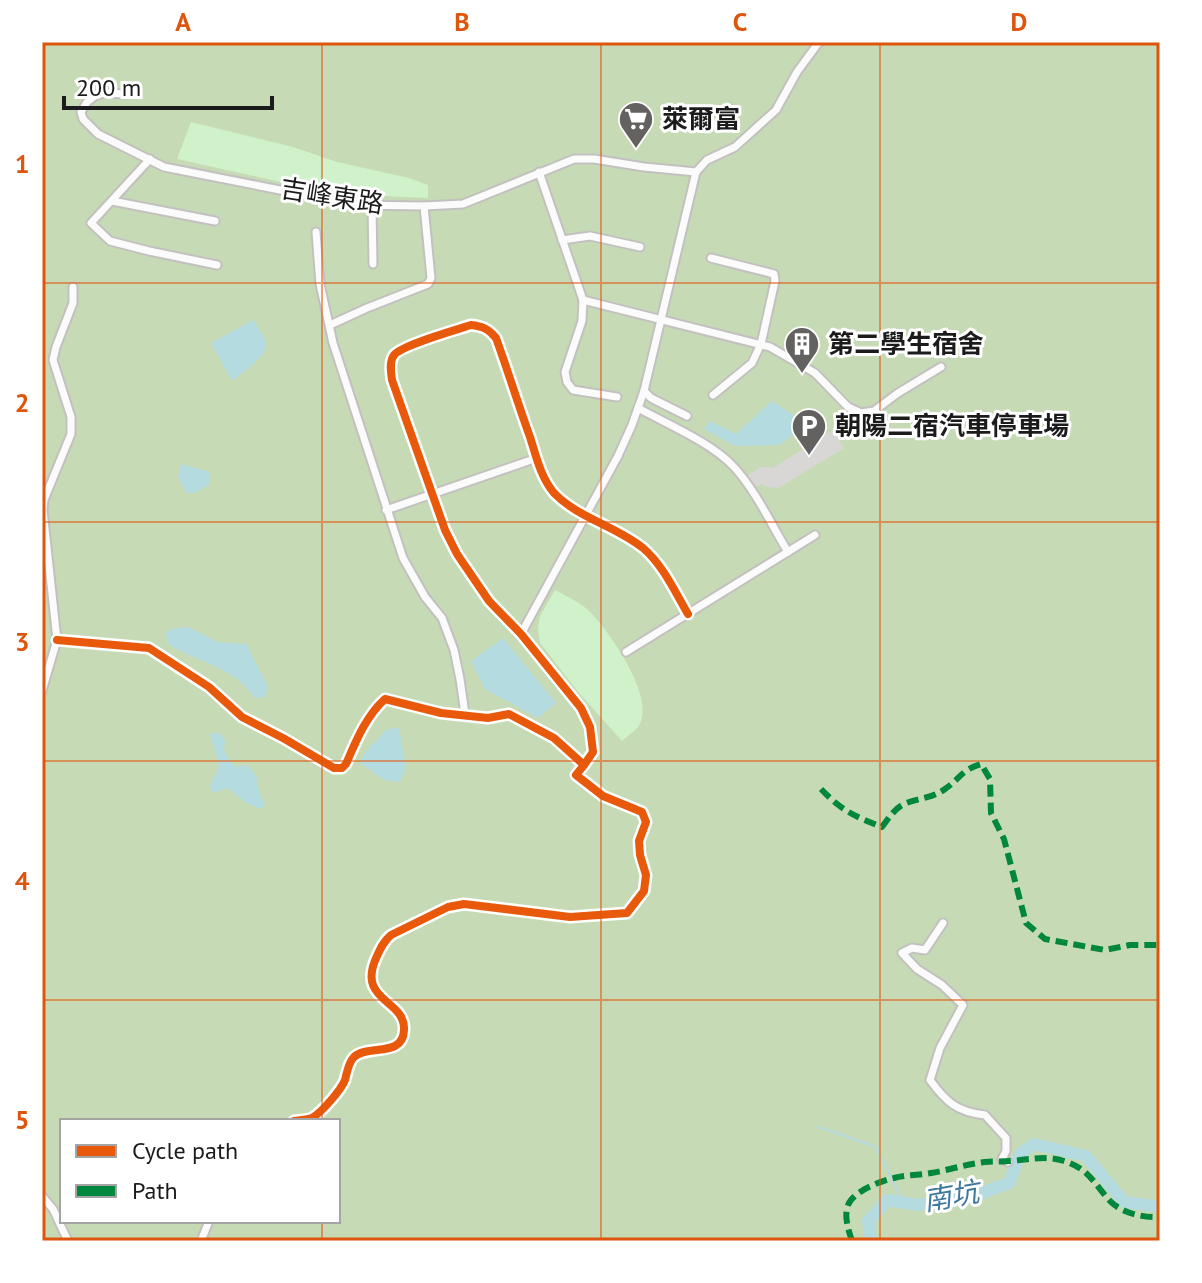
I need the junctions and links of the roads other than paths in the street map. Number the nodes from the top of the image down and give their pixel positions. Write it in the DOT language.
graph roads {
  1 [pos="819,42"];
  2 [pos="128,94"];
  3 [pos="150,159"];
  4 [pos="539,172"];
  5 [pos="696,172"];
  6 [pos="112,201"];
  7 [pos="372,205"];
  8 [pos="424,206"];
  9 [pos="215,221"];
  10 [pos="316,232"];
  11 [pos="562,240"];
  12 [pos="640,247"];
  13 [pos="711,258"];
  14 [pos="373,264"];
  15 [pos="217,265"];
  16 [pos="73,287"];
  17 [pos="583,300"];
  18 [pos="661,320"];
  19 [pos="330,325"];
  20 [pos="761,344"];
  21 [pos="941,367"];
  22 [pos="644,391"];
  23 [pos="713,395"];
  24 [pos="617,397"];
  25 [pos="638,408"];
  26 [pos="687,416"];
  27 [pos="537,458"];
  28 [pos="432,494"];
  29 [pos="386,510"];
  30 [pos="586,515"];
  31 [pos="815,535"];
  32 [pos="788,552"];
  33 [pos="688,614"];
  34 [pos="521,634"];
  35 [pos="57,640"];
  36 [pos="626,652"];
  37 [pos="42,691"];
  38 [pos="465,714"];
  39 [pos="584,765"];
  40 [pos="943,923"];
  41 [pos="310,1119"];
  42 [pos="1008,1162"];
  43 [pos="42,1196"];
  44 [pos="68,1241"];
  1 -- 5 [label="street"];
  2 -- 3 [label="street, 吉峰東路"];
  3 -- 6 [label="street"];
  3 -- 7 [label="street, 吉峰東路"];
  4 -- 5 [label="street, 吉峰東路"];
  4 -- 8 [label="street, 吉峰東路"];
  4 -- 11 [label="street"];
  5 -- 18 [label="street"];
  6 -- 9 [label="street"];
  6 -- 15 [label="street"];
  7 -- 8 [label="street, 吉峰東路"];
  7 -- 14 [label="street"];
  8 -- 19 [label="street"];
  10 -- 19 [label="street"];
  11 -- 12 [label="street"];
  11 -- 17 [label="street"];
  13 -- 20 [label="street"];
  16 -- 35 [label="street"];
  17 -- 18 [label="street"];
  17 -- 24 [label="street"];
  18 -- 20 [label="street"];
  18 -- 22 [label="street"];
  19 -- 29 [label="street"];
  20 -- 21 [label="street"];
  20 -- 23 [label="street"];
  22 -- 25 [label="street"];
  22 -- 26 [label="street"];
  25 -- 30 [label="street"];
  25 -- 32 [label="street"];
  27 -- 28 [label="street"];
  27 -- 28 [label="street"];
  27 -- 30 [label="street"];
  28 -- 29 [label="street"];
  28 -- 34 [label="street"];
  29 -- 38 [label="street"];
  30 -- 33 [label="street"];
  30 -- 34 [label="street"];
  31 -- 32 [label="street"];
  32 -- 33 [label="street"];
  33 -- 36 [label="street"];
  34 -- 39 [label="street"];
  35 -- 37 [label="street"];
  35 -- 38 [label="street"];
  38 -- 39 [label="street"];
  39 -- 41 [label="street"];
  40 -- 42 [label="street"];
  43 -- 44 [label="street"];
}
